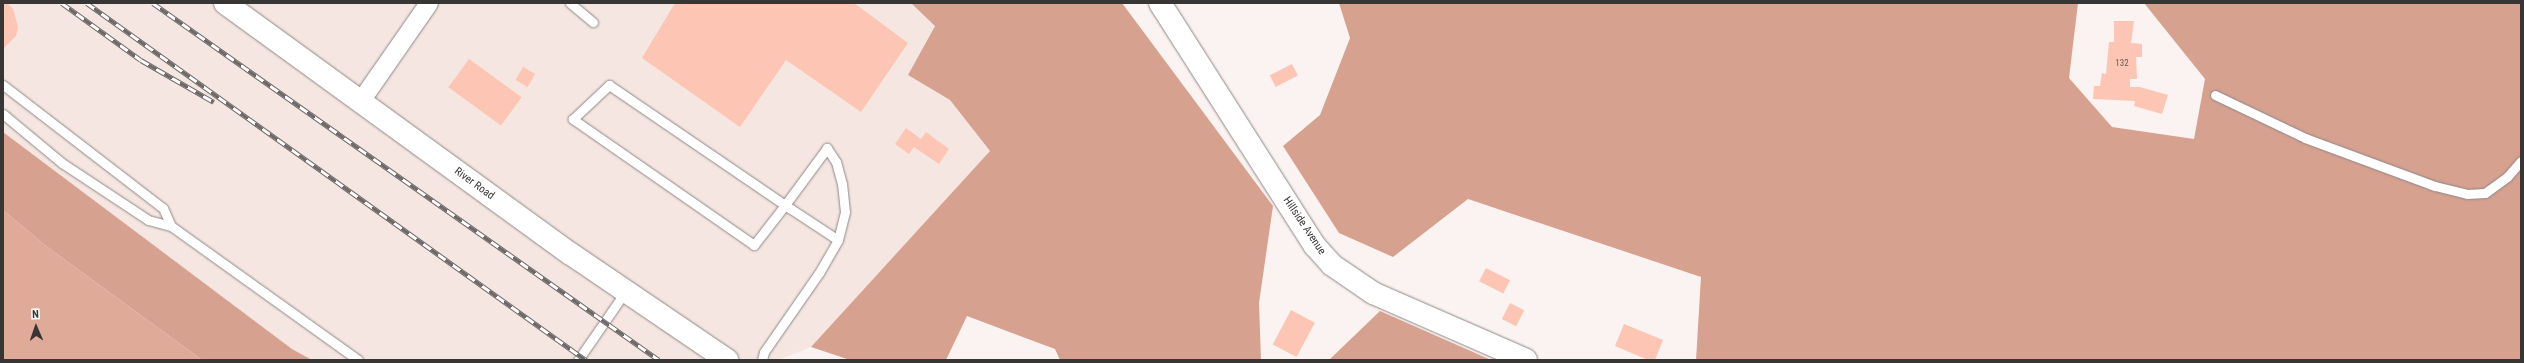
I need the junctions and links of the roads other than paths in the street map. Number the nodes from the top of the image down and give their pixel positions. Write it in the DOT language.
graph roads {
  1 [pos="225,3"];
  2 [pos="429,3"];
  3 [pos="570,3"];
  4 [pos="1160,3"];
  5 [pos="593,22"];
  6 [pos="3,85"];
  7 [pos="2215,95"];
  8 [pos="361,101"];
  9 [pos="3,114"];
  10 [pos="2521,161"];
  11 [pos="785,205"];
  12 [pos="171,226"];
  13 [pos="838,240"];
  14 [pos="624,292"];
  15 [pos="358,360"];
  16 [pos="578,360"];
  17 [pos="727,360"];
  18 [pos="762,360"];
  19 [pos="1526,360"];
  1 -- 8 [label="main road, River Road"];
  2 -- 8 [label="street"];
  3 -- 5 [label="lane"];
  4 -- 19 [label="main road, Hillside Avenue"];
  6 -- 12 [label="lane"];
  7 -- 10 [label="lane"];
  8 -- 14 [label="main road, River Road"];
  9 -- 12 [label="lane"];
  11 -- 11 [label="lane"];
  11 -- 13 [label="lane"];
  11 -- 13 [label="lane"];
  12 -- 15 [label="lane"];
  13 -- 18 [label="lane"];
  14 -- 16 [label="lane"];
  14 -- 17 [label="main road, River Road"];
}
